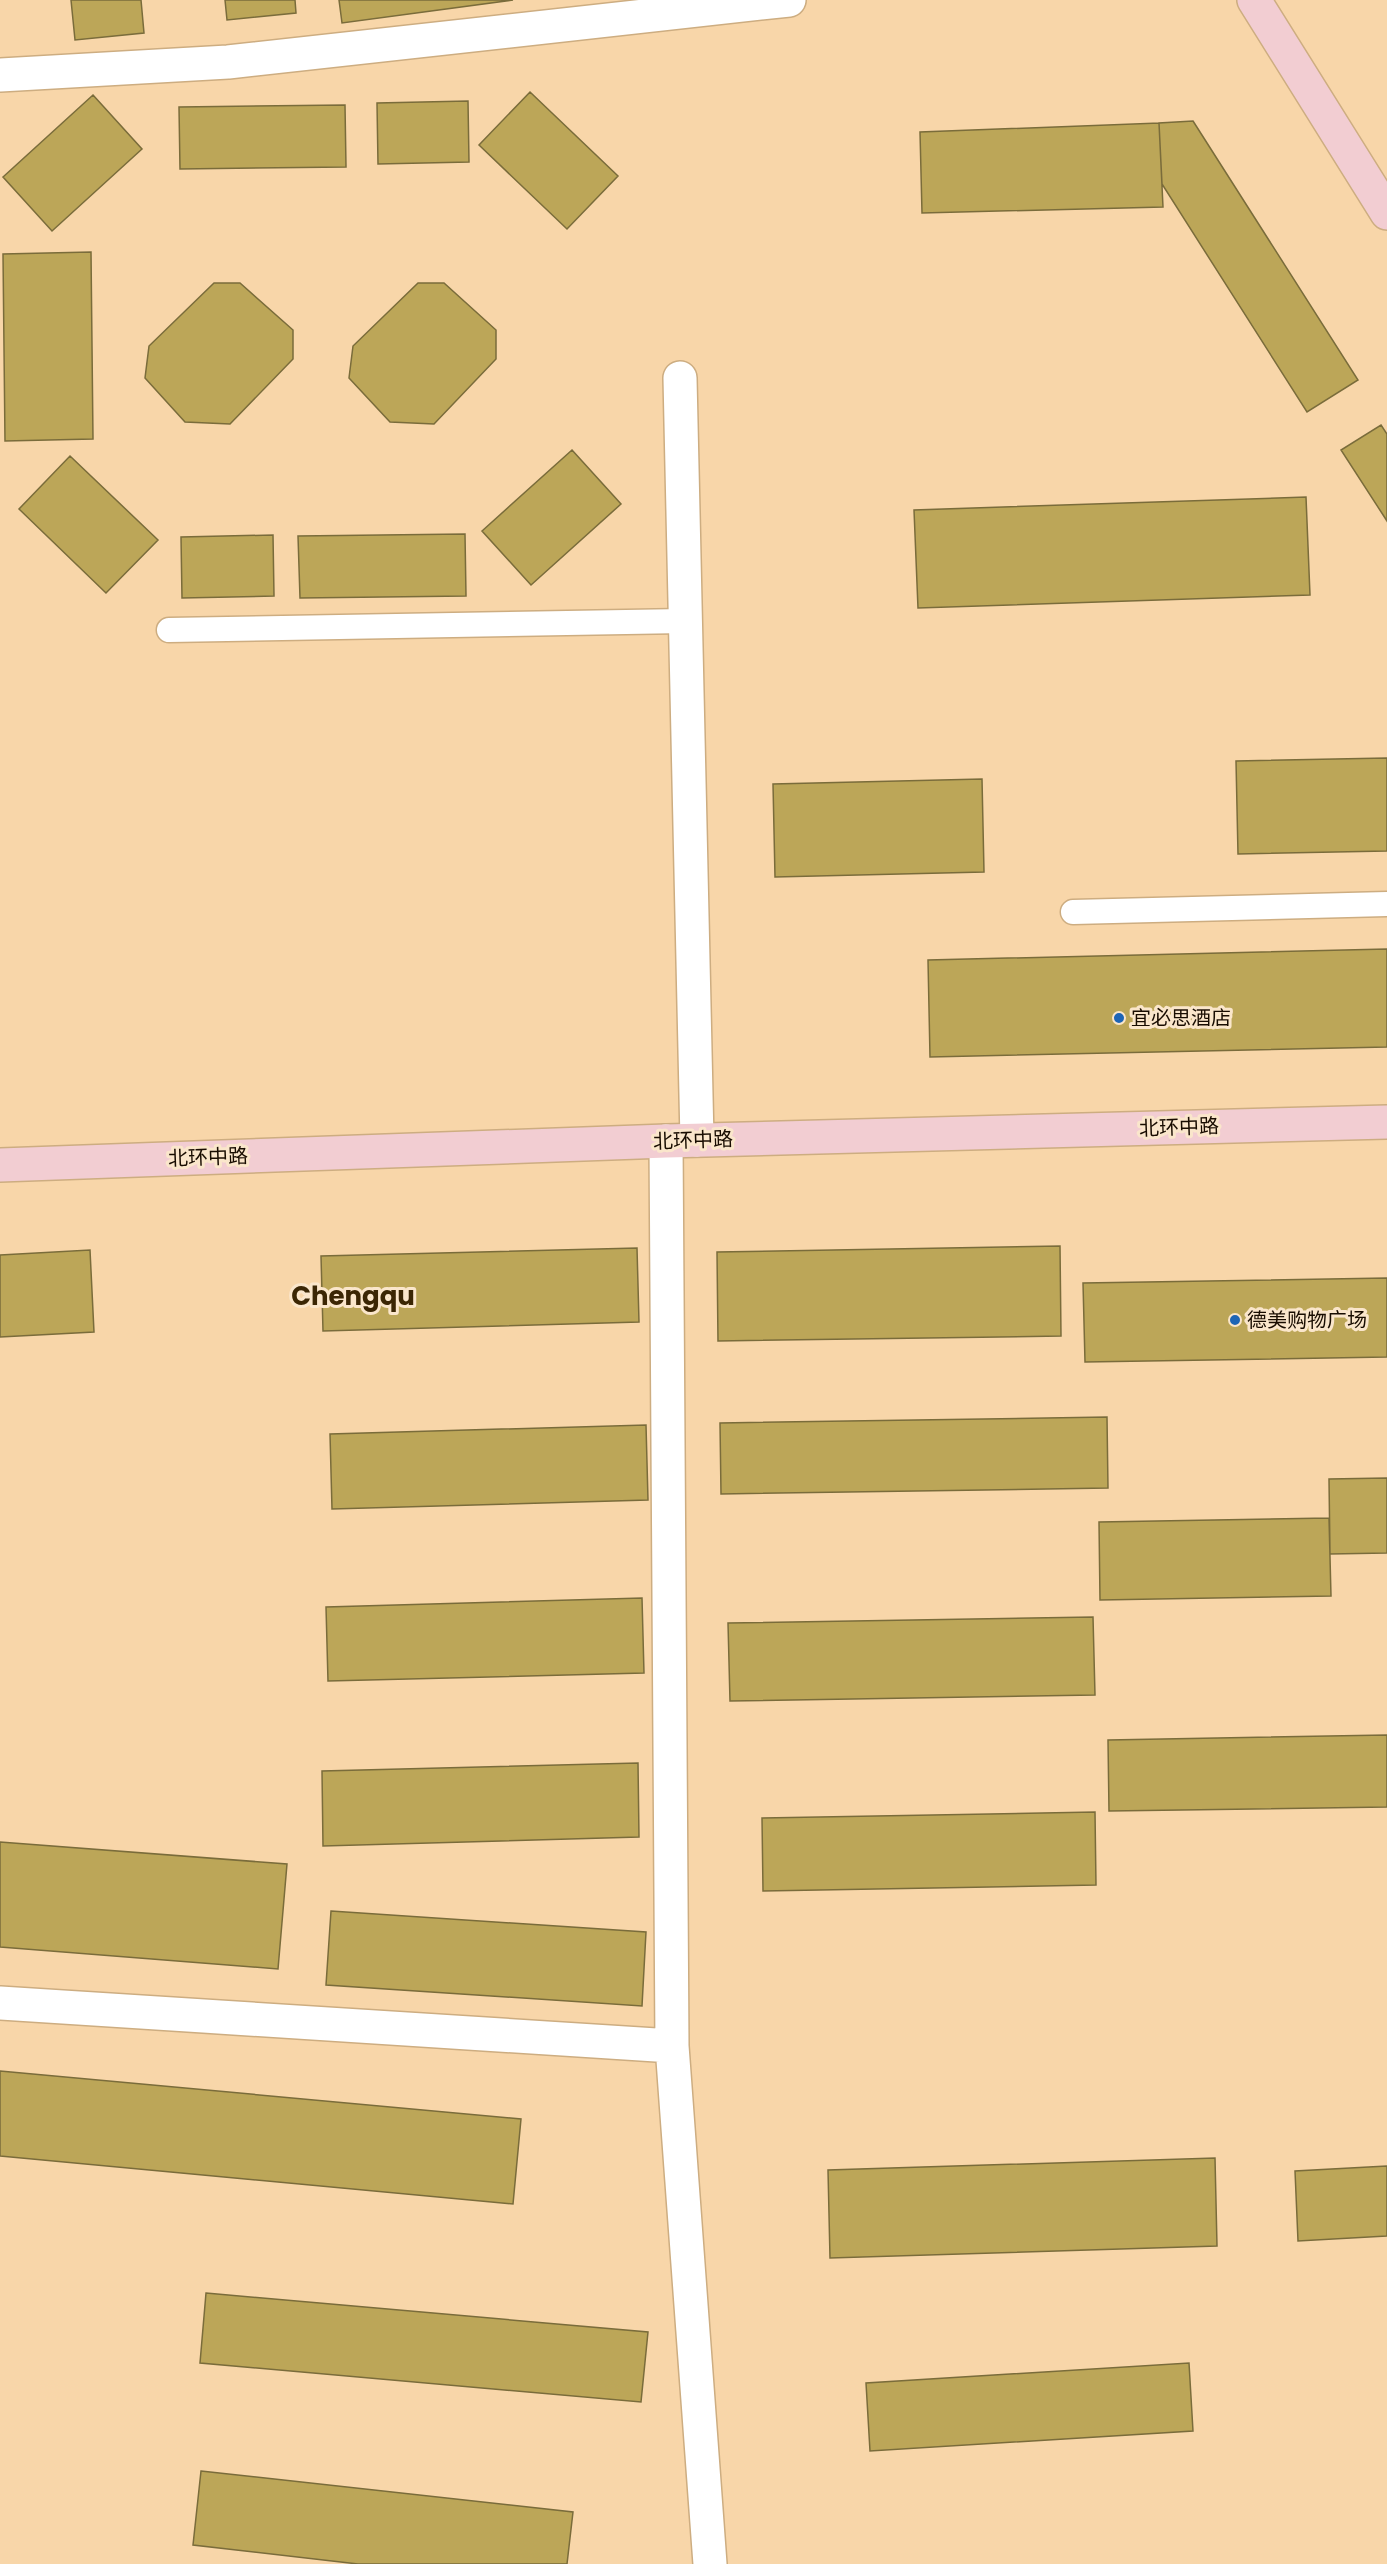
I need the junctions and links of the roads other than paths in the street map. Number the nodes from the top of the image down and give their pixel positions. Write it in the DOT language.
graph roads {
  1 [pos="789,0"];
  2 [pos="1254,0"];
  3 [pos="0,75"];
  4 [pos="1387,213"];
  5 [pos="680,378"];
  6 [pos="685,621"];
  7 [pos="170,630"];
  8 [pos="1387,904"];
  9 [pos="1073,912"];
  10 [pos="1387,1122"];
  11 [pos="682,1141"];
  12 [pos="0,1165"];
  13 [pos="0,2003"];
  14 [pos="672,2046"];
  15 [pos="710,2564"];
  1 -- 3 [label="street"];
  2 -- 4 [label="street"];
  5 -- 6 [label="street"];
  6 -- 7 [label="lane"];
  6 -- 11 [label="street"];
  8 -- 9 [label="lane"];
  10 -- 11 [label="street, 北环中路"];
  11 -- 12 [label="street, 北环中路"];
  11 -- 14 [label="street"];
  13 -- 14 [label="street"];
  14 -- 15 [label="street"];
}
